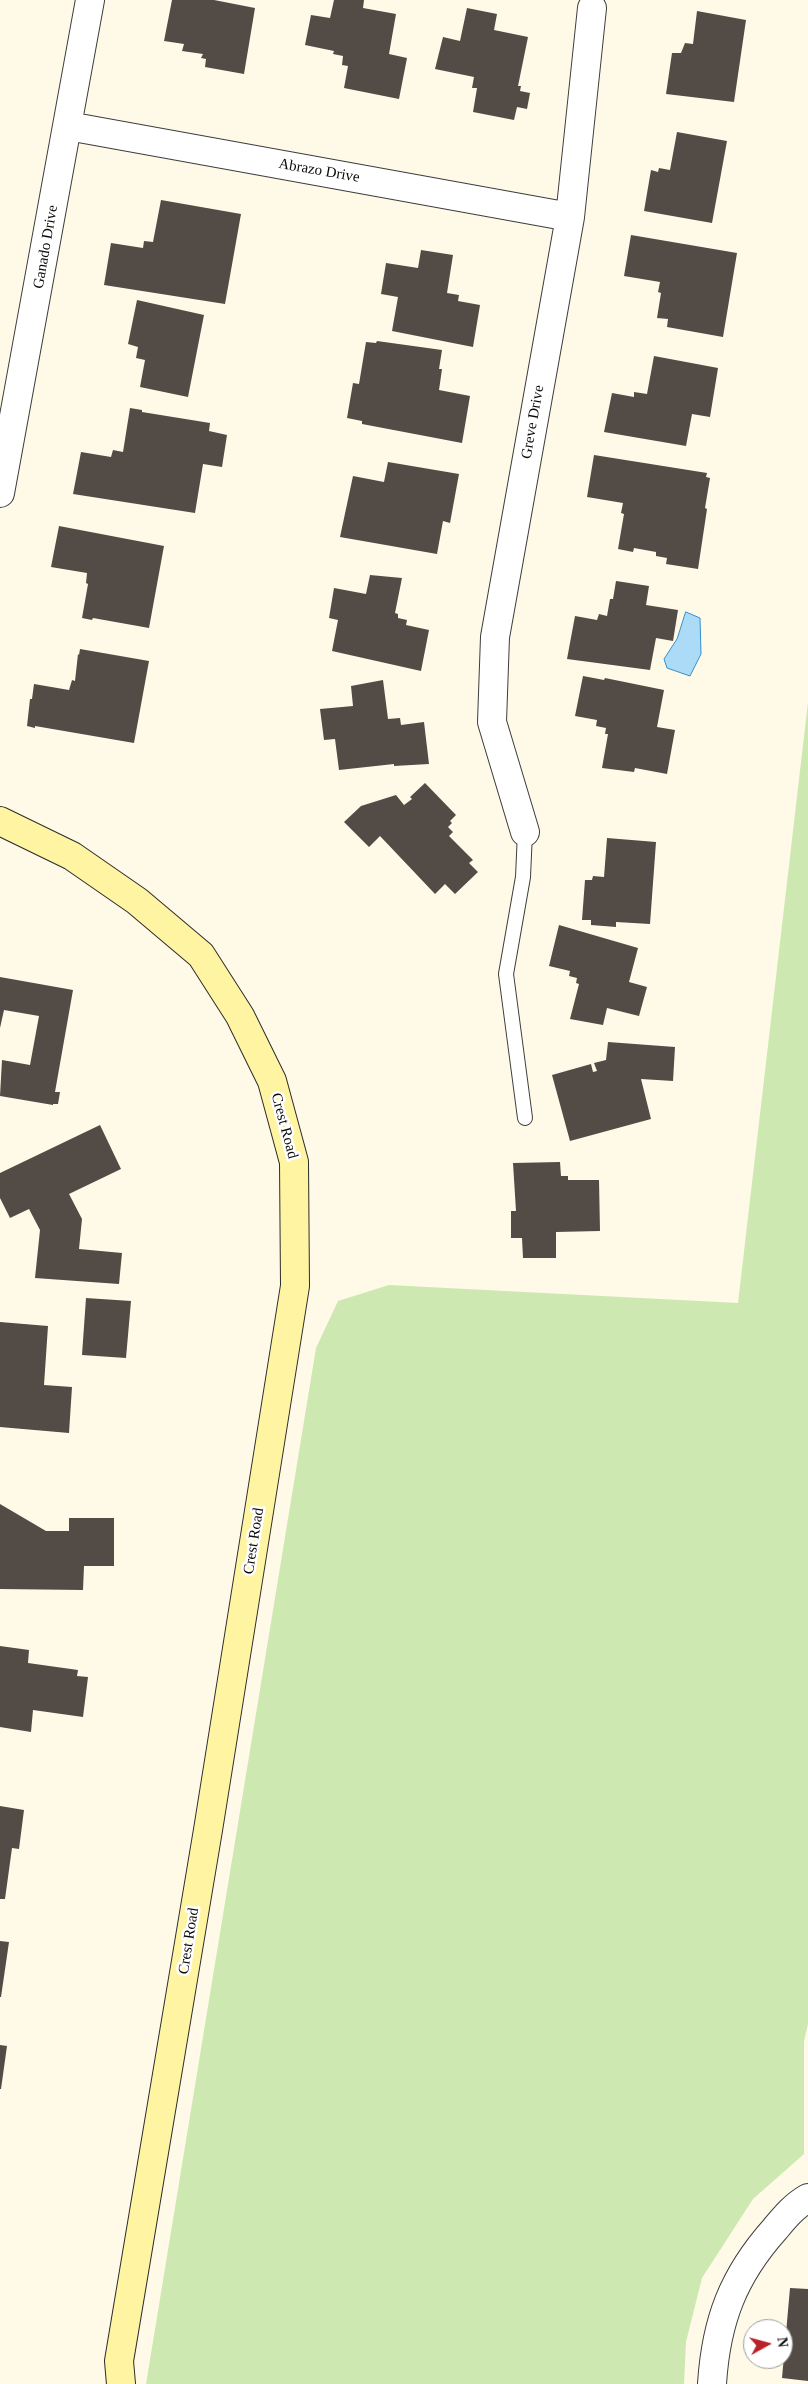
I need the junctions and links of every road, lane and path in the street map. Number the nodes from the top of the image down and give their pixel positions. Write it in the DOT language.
graph roads {
  1 [pos="90,0"];
  2 [pos="592,8"];
  3 [pos="68,126"];
  4 [pos="570,216"];
  5 [pos="0,493"];
  6 [pos="0,821"];
  7 [pos="525,832"];
  8 [pos="525,1118"];
  9 [pos="808,2198"];
  10 [pos="120,2384"];
  11 [pos="712,2384"];
  1 -- 3 [label="street, Ganado Drive"];
  2 -- 4 [label="street, Greve Drive"];
  3 -- 4 [label="street, Abrazo Drive"];
  3 -- 5 [label="street, Ganado Drive"];
  4 -- 7 [label="street, Greve Drive"];
  6 -- 10 [label="street, Crest Road"];
  7 -- 8 [label="lane"];
  9 -- 11 [label="street"];
}
